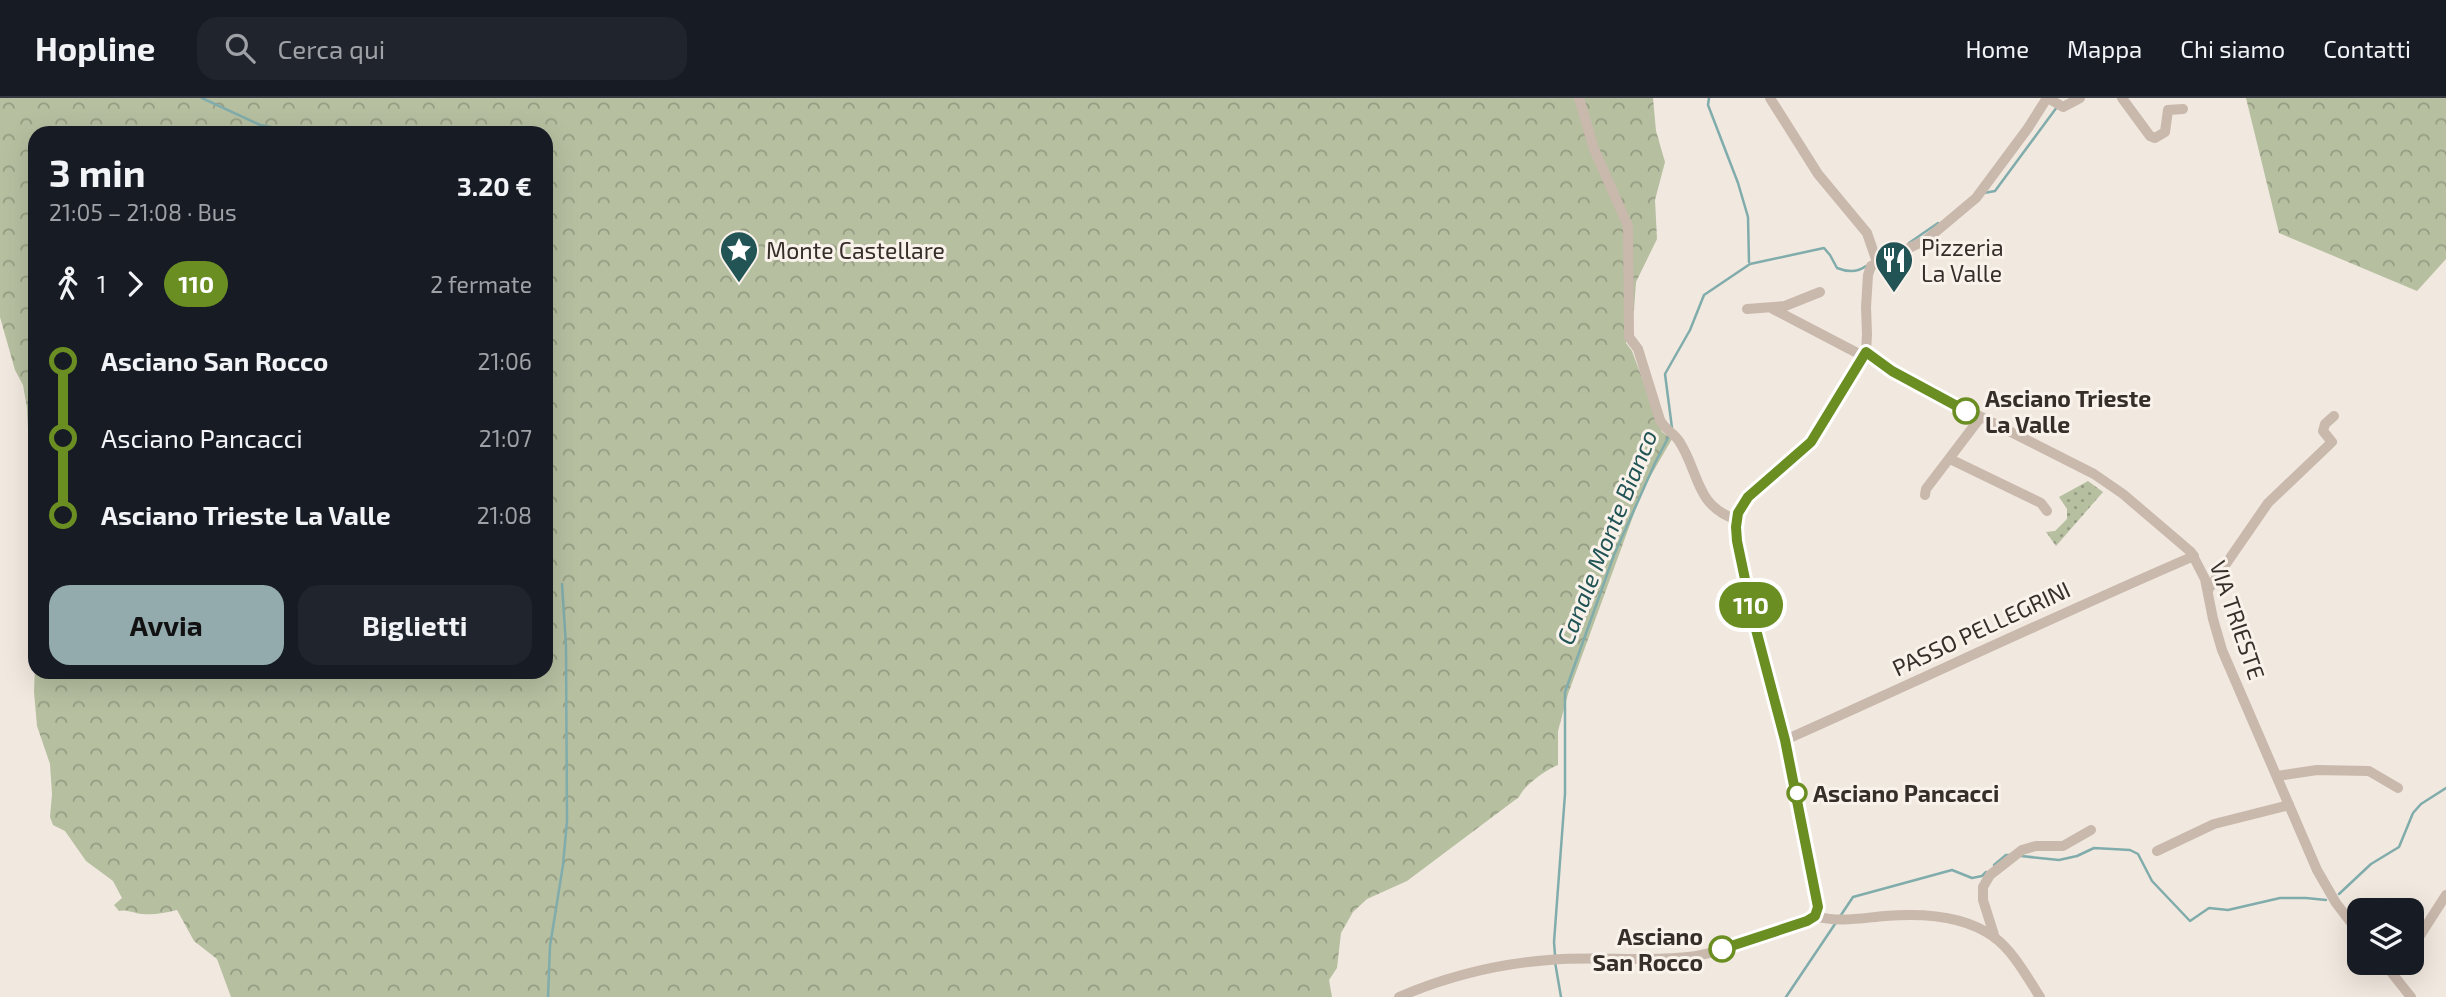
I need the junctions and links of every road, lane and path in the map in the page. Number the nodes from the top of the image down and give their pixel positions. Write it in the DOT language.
graph roads {
  1 [pos="1578,98"];
  2 [pos="1770,98"];
  3 [pos="2080,98"];
  4 [pos="2122,98"];
  5 [pos="2049,99"];
  6 [pos="2183,109"];
  7 [pos="1876,257"];
  8 [pos="1820,292"];
  9 [pos="1747,309"];
  10 [pos="1773,309"];
  11 [pos="1864,354"];
  12 [pos="2334,415"];
  13 [pos="1980,418"];
  14 [pos="1950,459"];
  15 [pos="1925,495"];
  16 [pos="2047,511"];
  17 [pos="1737,520"];
  18 [pos="2194,556"];
  19 [pos="2208,590"];
  20 [pos="1785,740"];
  21 [pos="2277,776"];
  22 [pos="2398,788"];
  23 [pos="2289,805"];
  24 [pos="2091,830"];
  25 [pos="2157,851"];
  26 [pos="2446,894"];
  27 [pos="1815,916"];
  28 [pos="2347,916"];
  29 [pos="2424,929"];
  30 [pos="1995,938"];
  31 [pos="2394,975"];
  32 [pos="1399,997"];
  33 [pos="2040,997"];
  34 [pos="2411,997"];
  1 -- 17 [label="street"];
  2 -- 7 [label="street"];
  3 -- 5 [label="street"];
  4 -- 6 [label="street"];
  5 -- 7 [label="street"];
  7 -- 11 [label="street"];
  8 -- 10 [label="street"];
  9 -- 10 [label="street"];
  10 -- 11 [label="street, VIA TRIESTE"];
  11 -- 13 [label="street, VIA TRIESTE"];
  11 -- 17 [label="street"];
  12 -- 19 [label="street"];
  13 -- 14 [label="street"];
  13 -- 18 [label="street, VIA TRIESTE"];
  14 -- 15 [label="street"];
  14 -- 16 [label="street"];
  17 -- 20 [label="street"];
  18 -- 19 [label="street, VIA TRIESTE"];
  18 -- 20 [label="street, PASSO PELLEGRINI"];
  19 -- 21 [label="street, VIA TRIESTE"];
  20 -- 27 [label="street"];
  21 -- 22 [label="street"];
  21 -- 23 [label="street, VIA TRIESTE"];
  23 -- 25 [label="street"];
  23 -- 28 [label="street, VIA TRIESTE"];
  24 -- 30 [label="street"];
  26 -- 29 [label="street"];
  27 -- 30 [label="street"];
  27 -- 32 [label="street"];
  30 -- 33 [label="street"];
  31 -- 34 [label="street"];
}
